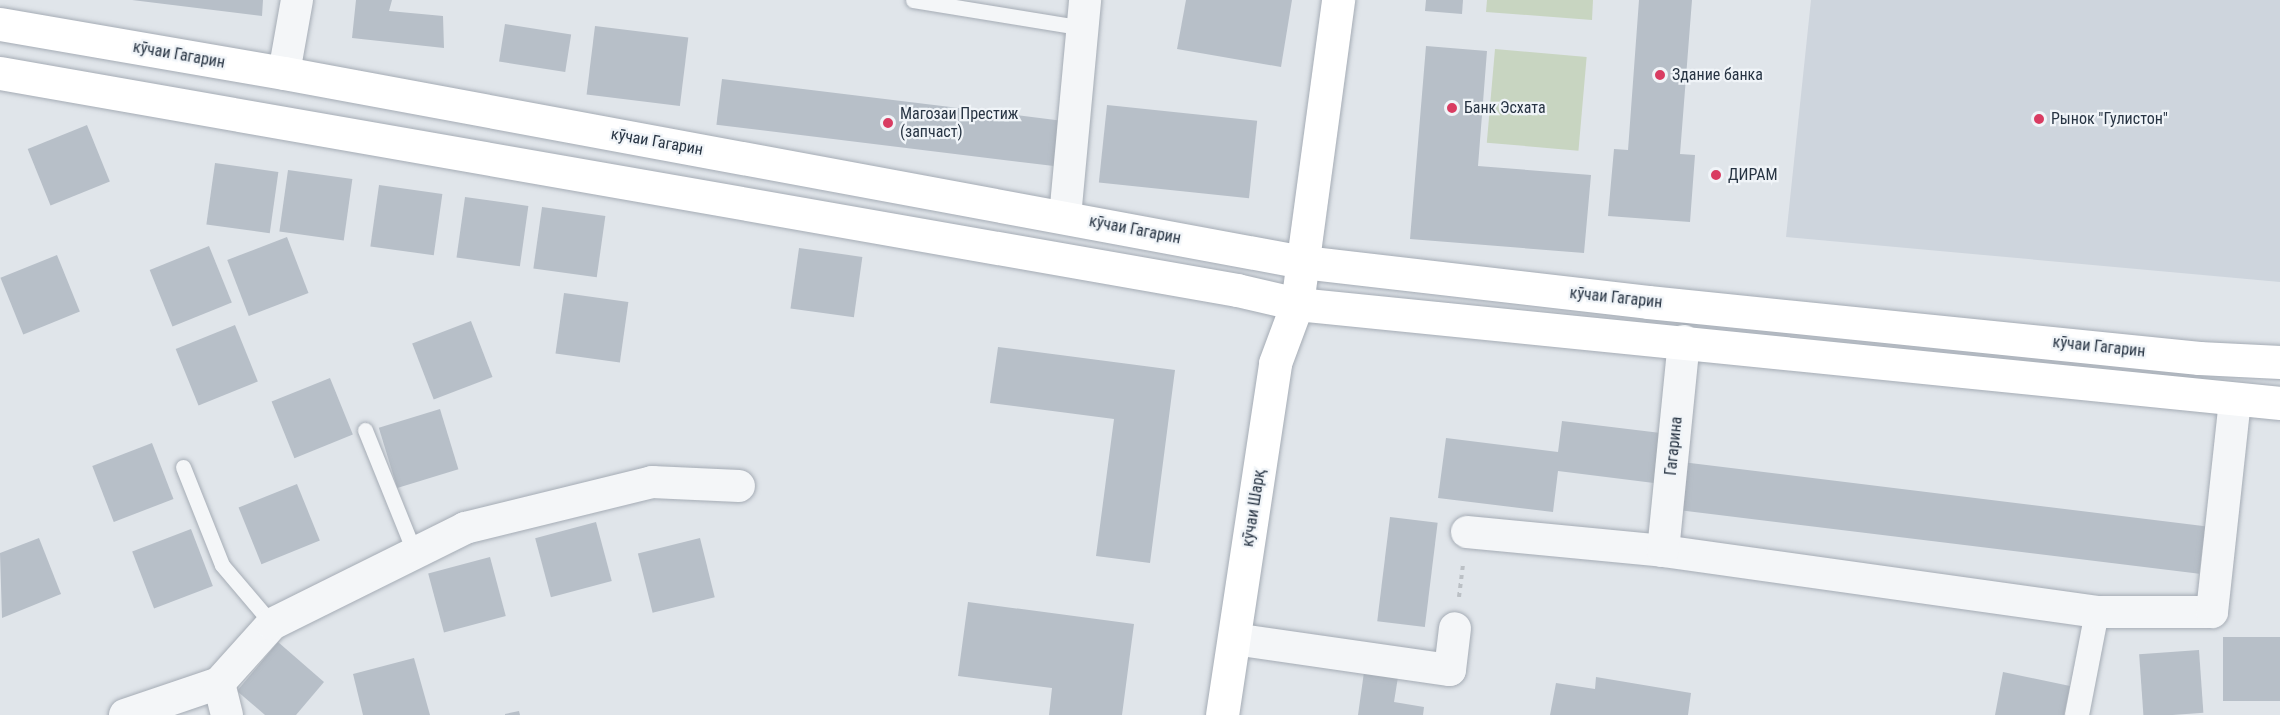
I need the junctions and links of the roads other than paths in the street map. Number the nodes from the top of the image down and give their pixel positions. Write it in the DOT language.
graph roads {
  1 [pos="297,0"];
  2 [pos="913,0"];
  3 [pos="1338,0"];
  4 [pos="1084,14"];
  5 [pos="0,24"];
  6 [pos="0,73"];
  7 [pos="284,73"];
  8 [pos="1065,217"];
  9 [pos="1303,262"];
  10 [pos="1297,304"];
  11 [pos="1684,341"];
  12 [pos="2280,362"];
  13 [pos="2235,400"];
  14 [pos="2280,403"];
  15 [pos="365,430"];
  16 [pos="183,467"];
  17 [pos="739,486"];
  18 [pos="1467,532"];
  19 [pos="1663,551"];
  20 [pos="415,554"];
  21 [pos="2097,612"];
  22 [pos="272,624"];
  23 [pos="1455,628"];
  24 [pos="1234,639"];
  25 [pos="219,683"];
  26 [pos="125,715"];
  27 [pos="226,715"];
  28 [pos="1221,715"];
  29 [pos="2077,715"];
  1 -- 7 [label="street"];
  2 -- 4 [label="lane"];
  3 -- 9 [label="main road, кӯчаи Шарқ"];
  4 -- 8 [label="street"];
  5 -- 7 [label="main road, кӯчаи Гагарин"];
  6 -- 10 [label="main road"];
  7 -- 8 [label="main road, кӯчаи Гагарин"];
  8 -- 9 [label="main road, кӯчаи Гагарин"];
  9 -- 10 [label="main road, кӯчаи Шарқ"];
  9 -- 12 [label="main road, кӯчаи Гагарин"];
  10 -- 11 [label="main road"];
  10 -- 24 [label="main road, кӯчаи Шарқ"];
  11 -- 13 [label="main road"];
  11 -- 19 [label="street, Гагарина"];
  13 -- 14 [label="main road"];
  13 -- 21 [label="street"];
  15 -- 20 [label="lane"];
  16 -- 22 [label="lane"];
  17 -- 20 [label="street"];
  18 -- 19 [label="street"];
  19 -- 21 [label="street"];
  20 -- 22 [label="street"];
  21 -- 29 [label="street"];
  22 -- 25 [label="street"];
  23 -- 24 [label="street"];
  24 -- 28 [label="main road, кӯчаи Шарқ"];
  25 -- 26 [label="street"];
  25 -- 27 [label="street"];
}
